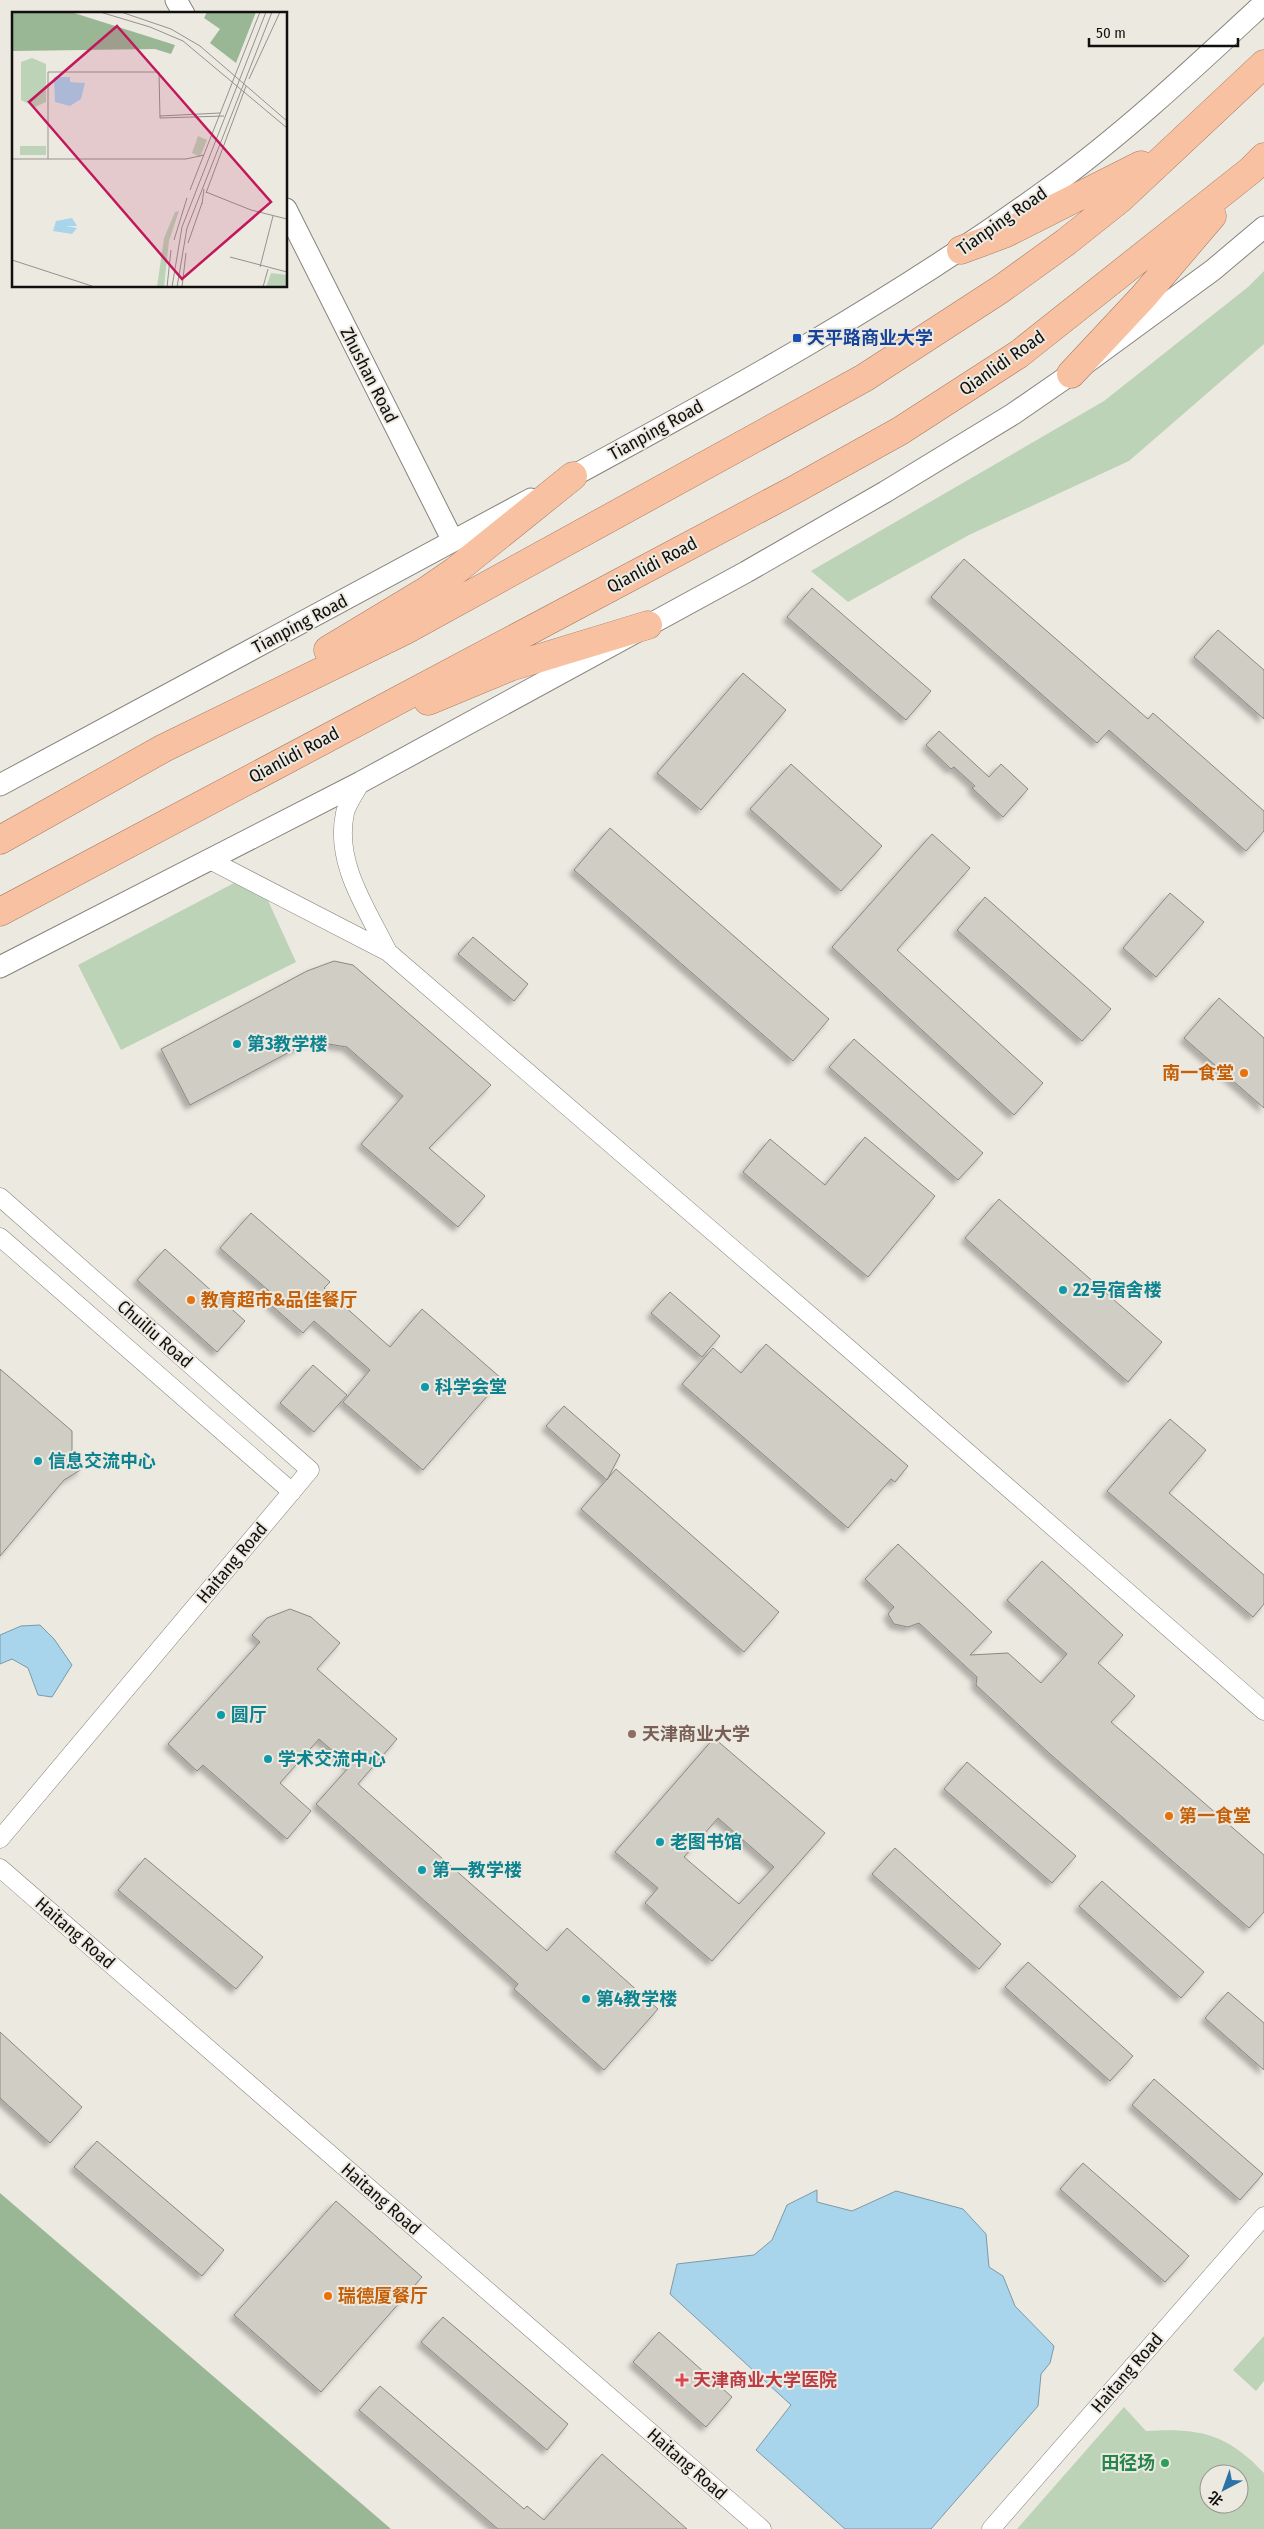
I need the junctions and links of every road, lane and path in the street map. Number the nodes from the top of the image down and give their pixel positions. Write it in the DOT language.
graph roads {
  1 [pos="176,0"];
  2 [pos="1264,3"];
  3 [pos="183,12"];
  4 [pos="1264,64"];
  5 [pos="1209,116"];
  6 [pos="1258,163"];
  7 [pos="288,213"];
  8 [pos="1264,226"];
  9 [pos="961,250"];
  10 [pos="1071,374"];
  11 [pos="573,476"];
  12 [pos="452,541"];
  13 [pos="398,621"];
  14 [pos="648,625"];
  15 [pos="434,689"];
  16 [pos="361,782"];
  17 [pos="0,785"];
  18 [pos="0,840"];
  19 [pos="208,859"];
  20 [pos="0,912"];
  21 [pos="388,952"];
  22 [pos="0,967"];
  23 [pos="0,1197"];
  24 [pos="0,1237"];
  25 [pos="310,1470"];
  26 [pos="292,1492"];
  27 [pos="1264,1711"];
  28 [pos="0,1839"];
  29 [pos="0,1868"];
  30 [pos="1264,2216"];
  31 [pos="762,2529"];
  32 [pos="991,2529"];
  1 -- 3 [label="street"];
  2 -- 9 [label="street, Tianping Road"];
  4 -- 5 [label="highway"];
  5 -- 9 [label="highway"];
  5 -- 13 [label="highway"];
  6 -- 10 [label="highway"];
  6 -- 15 [label="highway, Qianlidi Road"];
  7 -- 12 [label="street, Zhushan Road"];
  8 -- 10 [label="street"];
  9 -- 11 [label="street, Tianping Road"];
  10 -- 14 [label="street"];
  11 -- 12 [label="street, Tianping Road"];
  11 -- 13 [label="highway"];
  12 -- 17 [label="street, Tianping Road"];
  13 -- 18 [label="highway"];
  14 -- 15 [label="highway"];
  14 -- 16 [label="street"];
  15 -- 20 [label="highway, Qianlidi Road"];
  16 -- 19 [label="street"];
  16 -- 21 [label="street"];
  19 -- 21 [label="street"];
  19 -- 22 [label="street"];
  21 -- 27 [label="street"];
  23 -- 25 [label="street, Chuiliu Road"];
  24 -- 26 [label="street, Chuiliu Road"];
  25 -- 26 [label="street, Haitang Road"];
  26 -- 28 [label="street, Haitang Road"];
  29 -- 31 [label="street, Haitang Road"];
  30 -- 32 [label="street, Haitang Road"];
}
